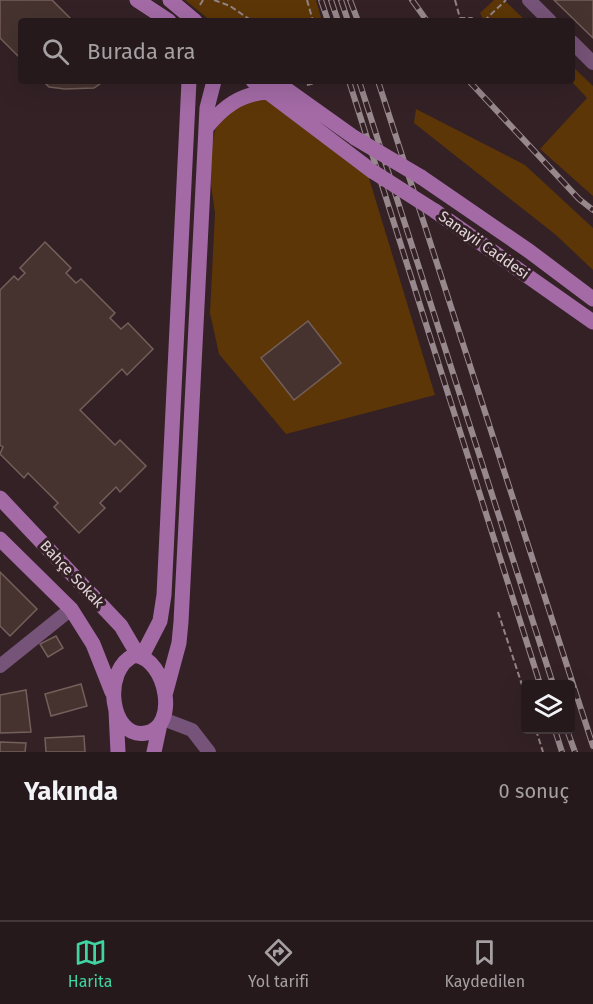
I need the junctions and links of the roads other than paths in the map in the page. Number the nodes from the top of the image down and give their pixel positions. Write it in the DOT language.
graph roads {
  1 [pos="137,0"];
  2 [pos="170,0"];
  3 [pos="529,0"];
  4 [pos="147,18"];
  5 [pos="164,18"];
  6 [pos="191,18"];
  7 [pos="547,18"];
  8 [pos="575,45"];
  9 [pos="593,63"];
  10 [pos="213,84"];
  11 [pos="186,86"];
  12 [pos="271,86"];
  13 [pos="206,128"];
  14 [pos="593,299"];
  15 [pos="593,322"];
  16 [pos="0,498"];
  17 [pos="0,539"];
  18 [pos="71,609"];
  19 [pos="140,656"];
  20 [pos="0,666"];
  21 [pos="165,695"];
  22 [pos="115,703"];
  23 [pos="161,721"];
  24 [pos="118,752"];
  25 [pos="154,752"];
  26 [pos="209,752"];
  1 -- 4 [label="street"];
  1 -- 5 [label="street"];
  2 -- 6 [label="street"];
  3 -- 7 [label="street"];
  8 -- 9 [label="street"];
  10 -- 13 [label="street"];
  11 -- 19 [label="street"];
  12 -- 13 [label="street"];
  12 -- 14 [label="street, Sanayii Caddesi, bridge"];
  12 -- 15 [label="street, Sanayii Caddesi, bridge"];
  13 -- 21 [label="street"];
  16 -- 19 [label="street, Bahçe Sokak"];
  17 -- 18 [label="street, Bahçe Sokak"];
  18 -- 20 [label="street"];
  18 -- 22 [label="street, Bahçe Sokak"];
  19 -- 21 [label="street"];
  19 -- 22 [label="street"];
  21 -- 23 [label="street"];
  22 -- 23 [label="street"];
  22 -- 24 [label="street"];
  23 -- 25 [label="street"];
  23 -- 26 [label="street"];
}
